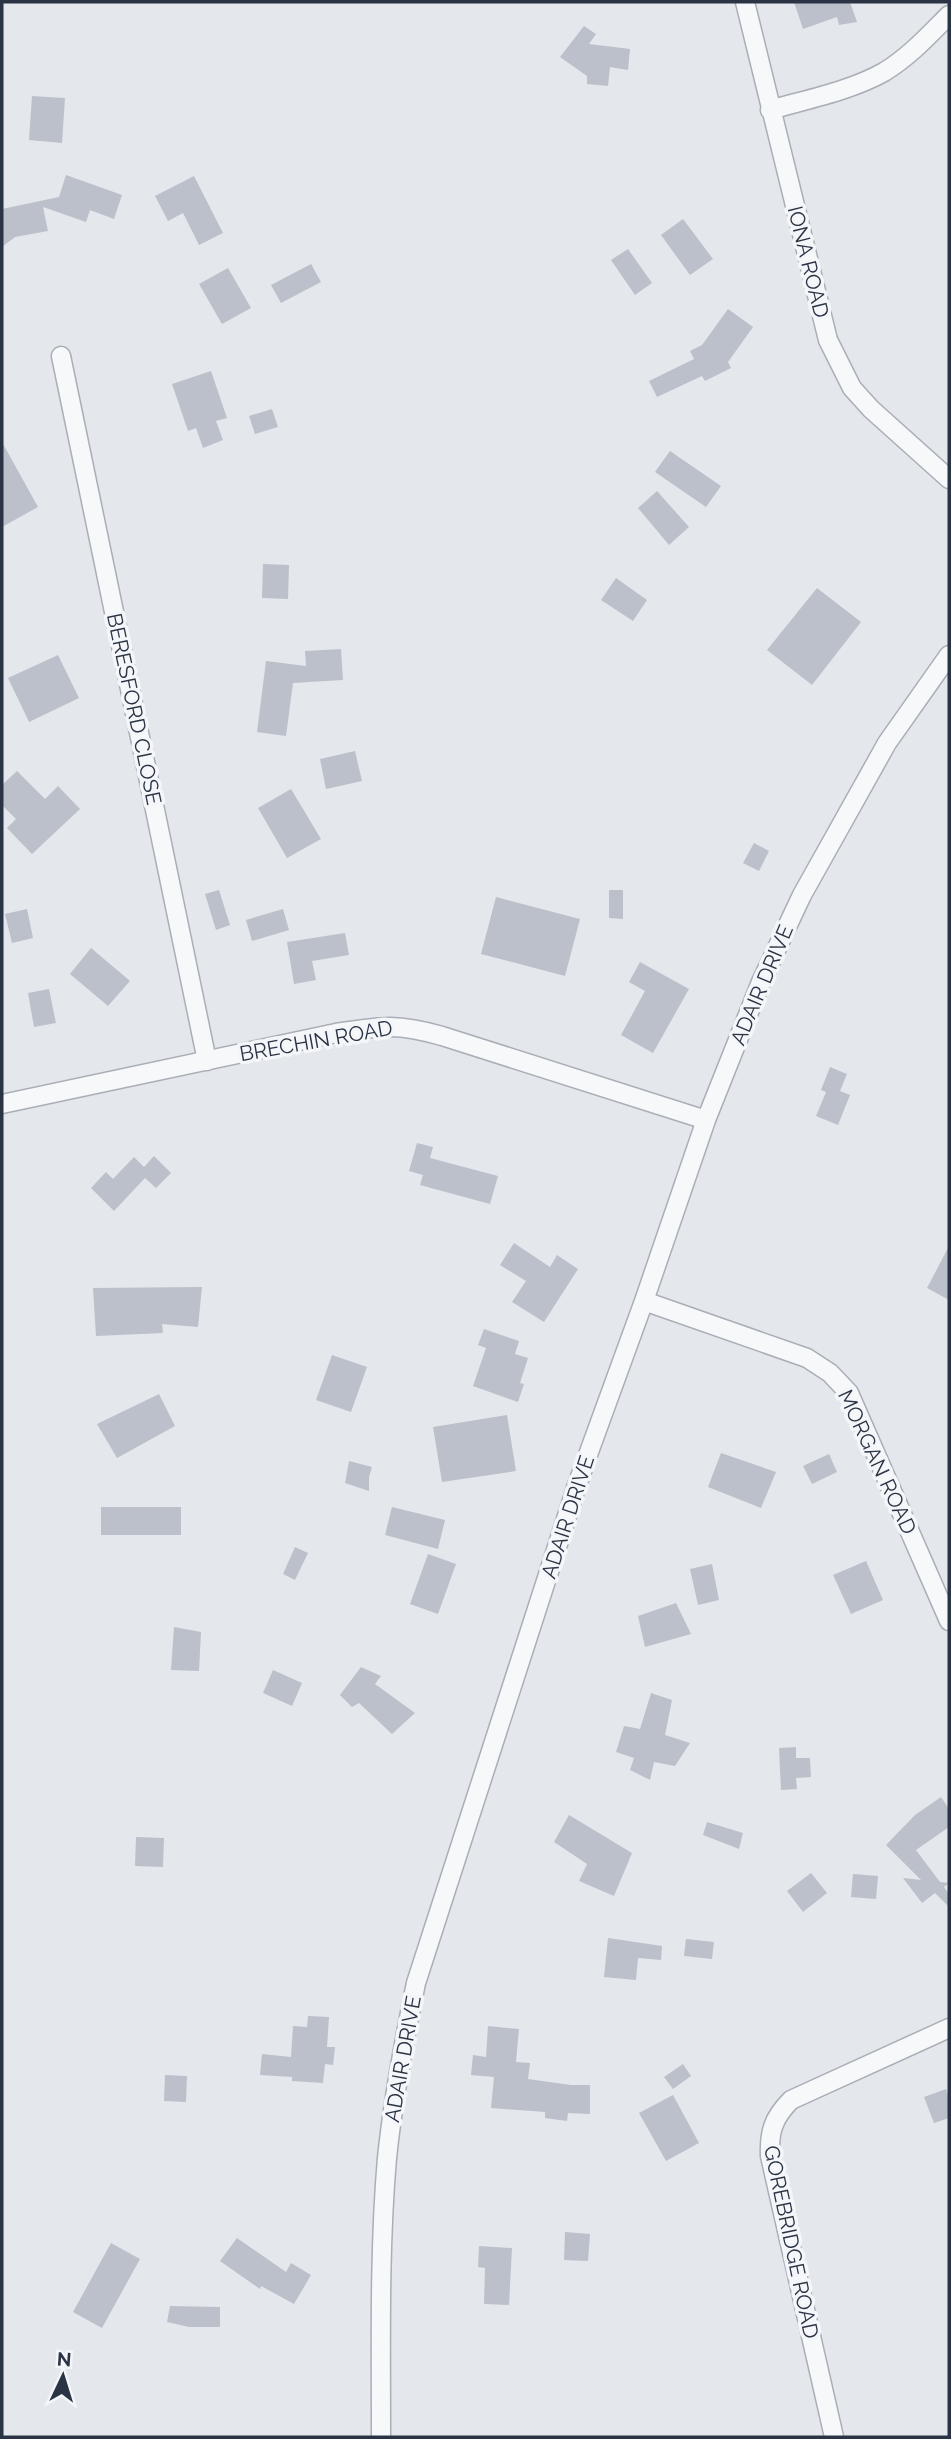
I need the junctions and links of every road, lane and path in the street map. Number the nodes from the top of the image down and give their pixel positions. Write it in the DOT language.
graph roads {
  1 [pos="745,2"];
  2 [pos="949,15"];
  3 [pos="770,110"];
  4 [pos="61,356"];
  5 [pos="949,479"];
  6 [pos="949,655"];
  7 [pos="207,1061"];
  8 [pos="2,1104"];
  9 [pos="706,1120"];
  10 [pos="644,1301"];
  11 [pos="949,1621"];
  12 [pos="949,2028"];
  13 [pos="381,2437"];
  14 [pos="834,2437"];
  1 -- 3 [label="street, IONA ROAD"];
  2 -- 3 [label="street"];
  3 -- 5 [label="street, IONA ROAD"];
  4 -- 7 [label="street, BERESFORD CLOSE"];
  6 -- 9 [label="street, ADAIR DRIVE"];
  7 -- 8 [label="street, BRECHIN ROAD"];
  7 -- 9 [label="street, BRECHIN ROAD"];
  9 -- 10 [label="street, ADAIR DRIVE"];
  10 -- 11 [label="street, MORGAN ROAD"];
  10 -- 13 [label="street, ADAIR DRIVE"];
  12 -- 14 [label="street, GOREBRIDGE ROAD"];
}
